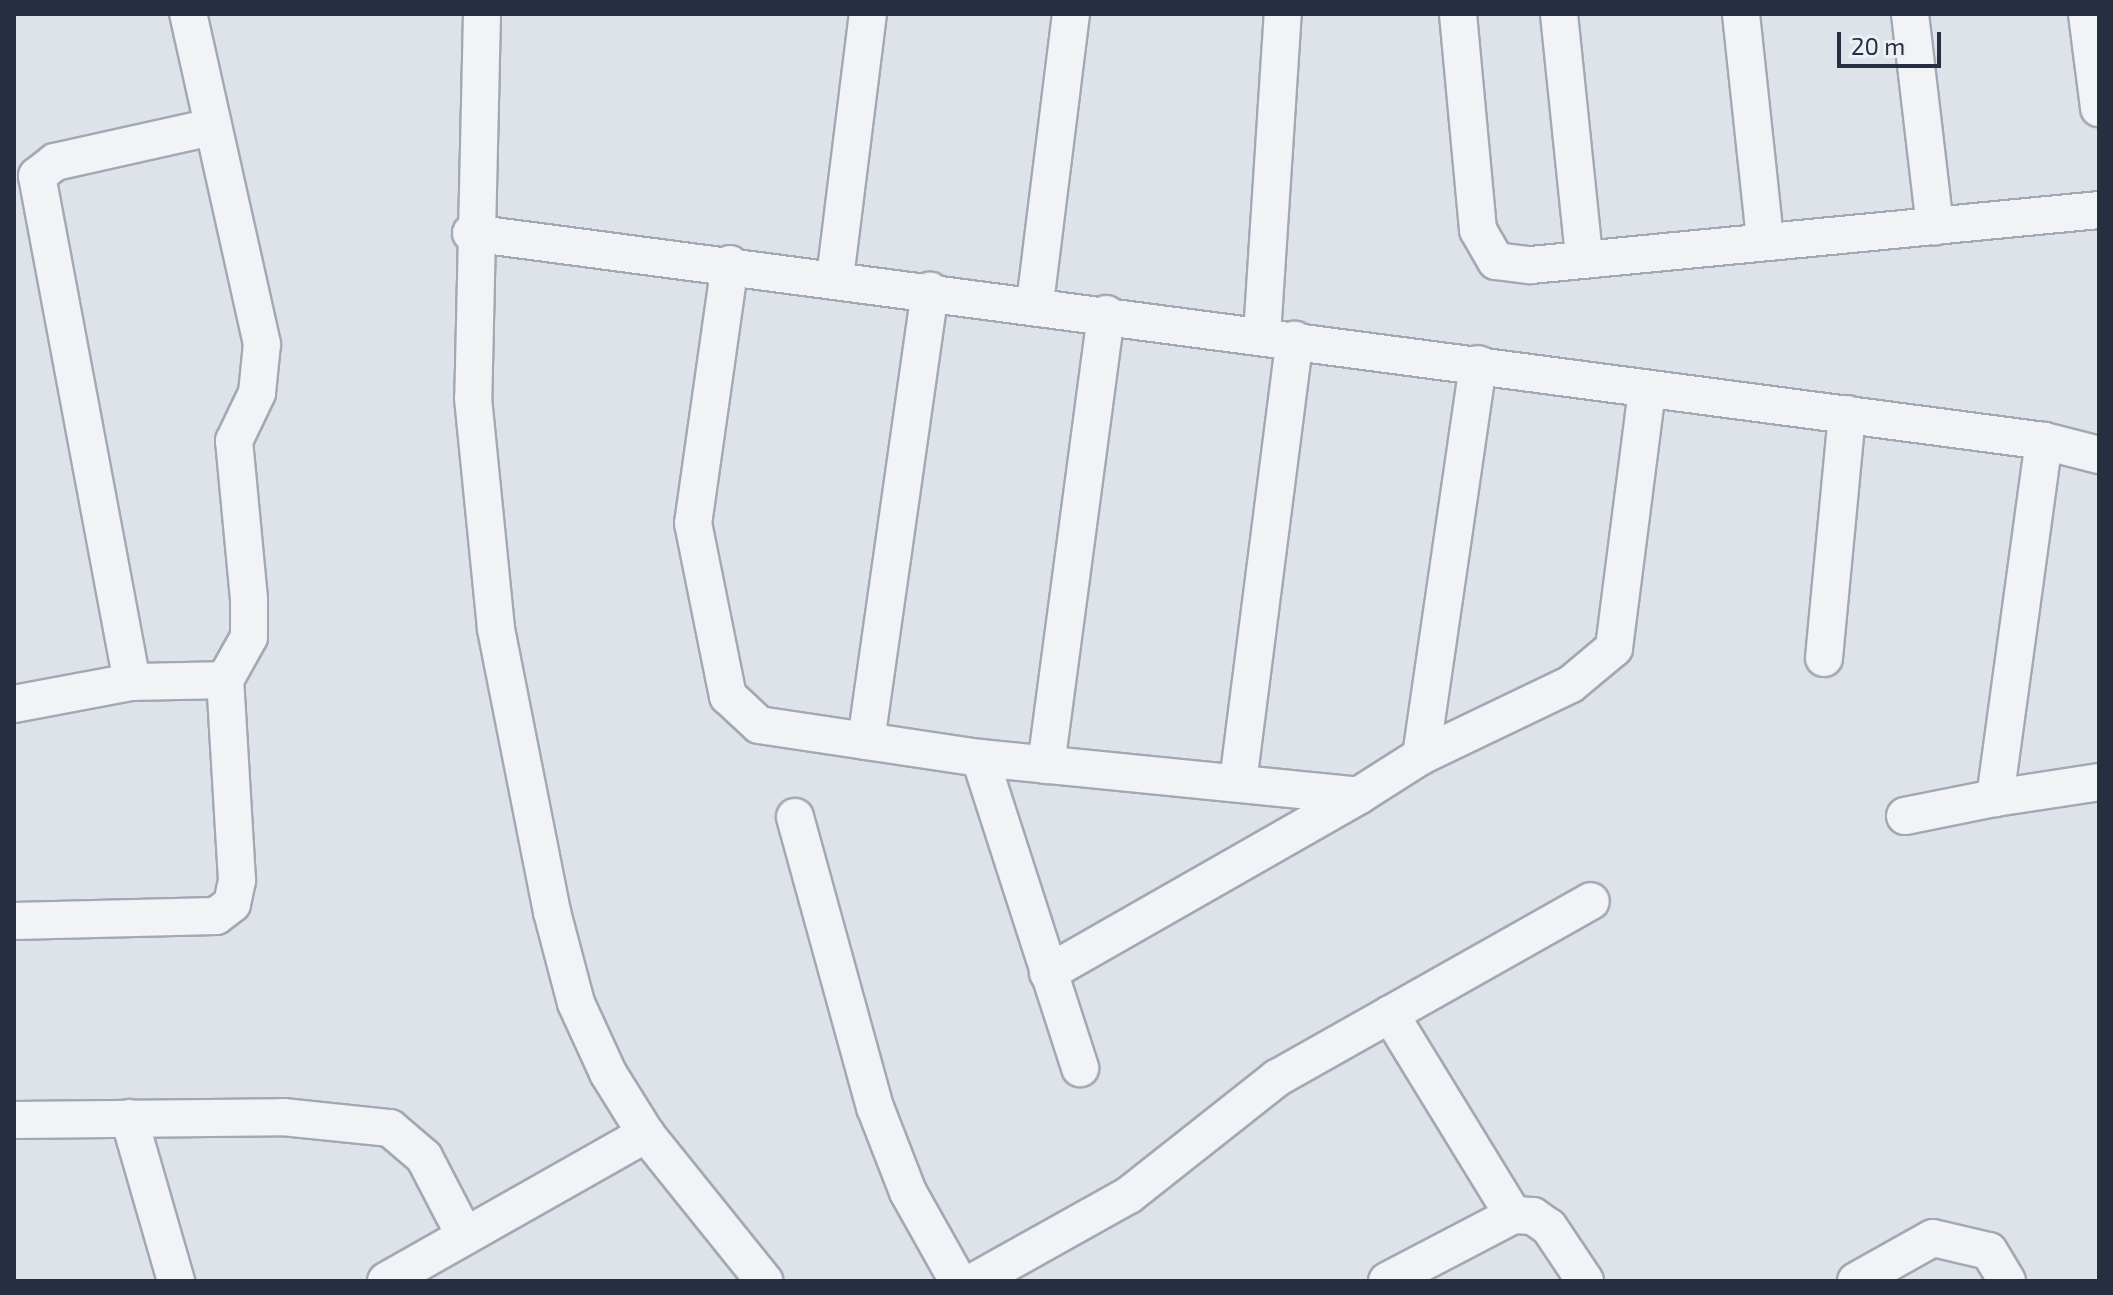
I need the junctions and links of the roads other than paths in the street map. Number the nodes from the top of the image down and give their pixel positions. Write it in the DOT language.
graph roads {
  1 [pos="188,14"];
  2 [pos="482,14"];
  3 [pos="868,14"];
  4 [pos="1071,14"];
  5 [pos="1283,14"];
  6 [pos="1458,14"];
  7 [pos="1559,14"];
  8 [pos="1741,14"];
  9 [pos="1910,14"];
  10 [pos="2087,14"];
  11 [pos="2099,108"];
  12 [pos="212,127"];
  13 [pos="2099,210"];
  14 [pos="1935,227"];
  15 [pos="471,233"];
  16 [pos="1765,238"];
  17 [pos="1584,256"];
  18 [pos="730,264"];
  19 [pos="835,278"];
  20 [pos="930,291"];
  21 [pos="1035,303"];
  22 [pos="1106,314"];
  23 [pos="1278,338"];
  24 [pos="1478,364"];
  25 [pos="1647,389"];
  26 [pos="1847,414"];
  27 [pos="2044,441"];
  28 [pos="2099,455"];
  29 [pos="1824,658"];
  30 [pos="225,680"];
  31 [pos="132,682"];
  32 [pos="14,704"];
  33 [pos="866,741"];
  34 [pos="1421,756"];
  35 [pos="980,758"];
  36 [pos="1046,765"];
  37 [pos="1238,782"];
  38 [pos="2099,782"];
  39 [pos="1358,796"];
  40 [pos="1995,798"];
  41 [pos="1905,816"];
  42 [pos="795,817"];
  43 [pos="1591,901"];
  44 [pos="14,921"];
  45 [pos="1048,973"];
  46 [pos="1390,1014"];
  47 [pos="1080,1068"];
  48 [pos="129,1118"];
  49 [pos="14,1120"];
  50 [pos="646,1134"];
  51 [pos="1513,1215"];
  52 [pos="465,1236"];
  53 [pos="176,1281"];
  54 [pos="386,1281"];
  55 [pos="764,1281"];
  56 [pos="958,1281"];
  57 [pos="975,1281"];
  58 [pos="1387,1281"];
  59 [pos="1585,1281"];
  60 [pos="1856,1281"];
  61 [pos="2007,1281"];
  1 -- 12 [label="street"];
  2 -- 15 [label="street"];
  3 -- 19 [label="street"];
  4 -- 21 [label="street"];
  5 -- 23 [label="street"];
  6 -- 17 [label="street"];
  7 -- 17 [label="street"];
  8 -- 16 [label="street"];
  9 -- 14 [label="street"];
  10 -- 11 [label="street"];
  12 -- 30 [label="street"];
  12 -- 31 [label="street"];
  13 -- 14 [label="street"];
  14 -- 16 [label="street"];
  15 -- 18 [label="street"];
  15 -- 50 [label="street"];
  16 -- 17 [label="street"];
  18 -- 19 [label="street"];
  18 -- 33 [label="street"];
  19 -- 20 [label="street"];
  20 -- 21 [label="street"];
  20 -- 33 [label="street"];
  21 -- 22 [label="street"];
  22 -- 23 [label="street"];
  22 -- 36 [label="street"];
  23 -- 24 [label="street"];
  23 -- 37 [label="street"];
  24 -- 25 [label="street"];
  24 -- 34 [label="street"];
  25 -- 26 [label="street"];
  25 -- 34 [label="street"];
  26 -- 27 [label="street"];
  26 -- 29 [label="street"];
  27 -- 28 [label="street"];
  27 -- 40 [label="street"];
  30 -- 31 [label="street"];
  30 -- 44 [label="street"];
  31 -- 32 [label="street"];
  33 -- 35 [label="street"];
  34 -- 39 [label="street"];
  35 -- 36 [label="street"];
  35 -- 45 [label="street"];
  36 -- 37 [label="street"];
  37 -- 39 [label="street"];
  38 -- 40 [label="street"];
  39 -- 45 [label="street"];
  40 -- 41 [label="street"];
  42 -- 56 [label="street"];
  43 -- 46 [label="street"];
  45 -- 47 [label="street"];
  46 -- 51 [label="street"];
  46 -- 57 [label="street"];
  48 -- 49 [label="street"];
  48 -- 52 [label="street"];
  48 -- 53 [label="street"];
  50 -- 52 [label="street"];
  50 -- 55 [label="street"];
  51 -- 58 [label="street"];
  51 -- 59 [label="street"];
  52 -- 54 [label="street"];
  60 -- 61 [label="street"];
}
